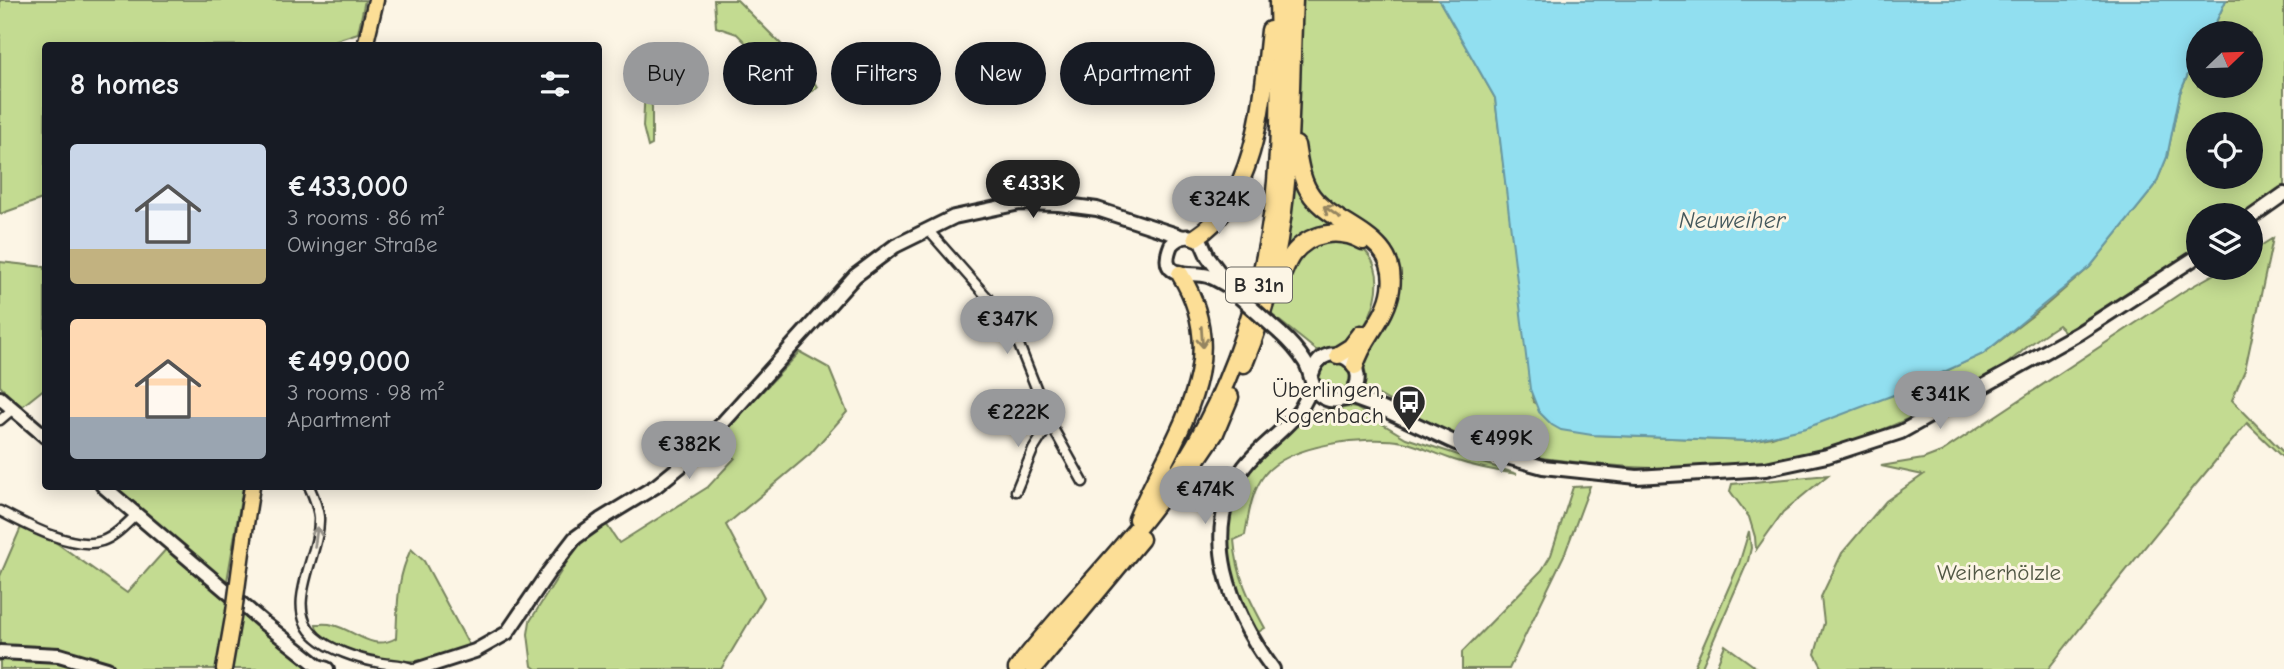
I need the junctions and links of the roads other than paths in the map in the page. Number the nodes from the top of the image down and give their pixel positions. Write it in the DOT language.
graph roads {
  1 [pos="376,0"];
  2 [pos="1277,0"];
  3 [pos="1294,0"];
  4 [pos="366,42"];
  5 [pos="1290,128"];
  6 [pos="2284,194"];
  7 [pos="2263,209"];
  8 [pos="1139,223"];
  9 [pos="928,230"];
  10 [pos="1189,237"];
  11 [pos="1169,250"];
  12 [pos="1209,257"];
  13 [pos="2186,264"];
  14 [pos="1188,274"];
  15 [pos="1231,289"];
  16 [pos="1268,299"];
  17 [pos="1293,346"];
  18 [pos="1338,355"];
  19 [pos="1319,360"];
  20 [pos="1356,374"];
  21 [pos="1313,380"];
  22 [pos="0,398"];
  23 [pos="1346,398"];
  24 [pos="1326,399"];
  25 [pos="13,409"];
  26 [pos="1383,409"];
  27 [pos="1300,410"];
  28 [pos="0,420"];
  29 [pos="1051,423"];
  30 [pos="42,434"];
  31 [pos="1083,482"];
  32 [pos="108,490"];
  33 [pos="251,490"];
  34 [pos="310,490"];
  35 [pos="1016,491"];
  36 [pos="0,511"];
  37 [pos="136,515"];
  38 [pos="1129,537"];
  39 [pos="0,652"];
  40 [pos="1268,667"];
  41 [pos="107,669"];
  42 [pos="224,669"];
  43 [pos="327,669"];
  44 [pos="413,669"];
  45 [pos="419,669"];
  46 [pos="1017,669"];
  47 [pos="1033,669"];
  1 -- 4 [label="main road"];
  2 -- 10 [label="highway"];
  2 -- 38 [label="highway, B 31n"];
  3 -- 5 [label="highway, B 31n"];
  5 -- 16 [label="highway, B 31n"];
  20 -- 5 [label="highway, one-way"];
  6 -- 7 [label="street"];
  8 -- 9 [label="street"];
  8 -- 10 [label="street"];
  8 -- 11 [label="street"];
  9 -- 29 [label="street"];
  9 -- 45 [label="street"];
  10 -- 11 [label="street"];
  10 -- 12 [label="street"];
  11 -- 14 [label="street"];
  12 -- 14 [label="street"];
  12 -- 15 [label="street"];
  13 -- 26 [label="street"];
  14 -- 15 [label="street"];
  14 -- 38 [label="highway, one-way"];
  15 -- 17 [label="street, bridge"];
  16 -- 18 [label="highway"];
  16 -- 47 [label="highway, B 31n"];
  17 -- 19 [label="street"];
  17 -- 21 [label="street"];
  18 -- 19 [label="street"];
  18 -- 20 [label="street"];
  19 -- 21 [label="street"];
  20 -- 23 [label="street"];
  20 -- 26 [label="street"];
  21 -- 24 [label="street"];
  21 -- 27 [label="street"];
  22 -- 25 [label="street"];
  23 -- 24 [label="street"];
  23 -- 26 [label="street"];
  24 -- 27 [label="street"];
  25 -- 28 [label="street"];
  25 -- 30 [label="street"];
  27 -- 40 [label="street"];
  29 -- 31 [label="street"];
  29 -- 35 [label="street"];
  32 -- 37 [label="street"];
  33 -- 42 [label="main road, bridge"];
  44 -- 34 [label="street, one-way"];
  36 -- 37 [label="street"];
  37 -- 43 [label="street"];
  38 -- 46 [label="highway, B 31n"];
  39 -- 41 [label="street"];
}
